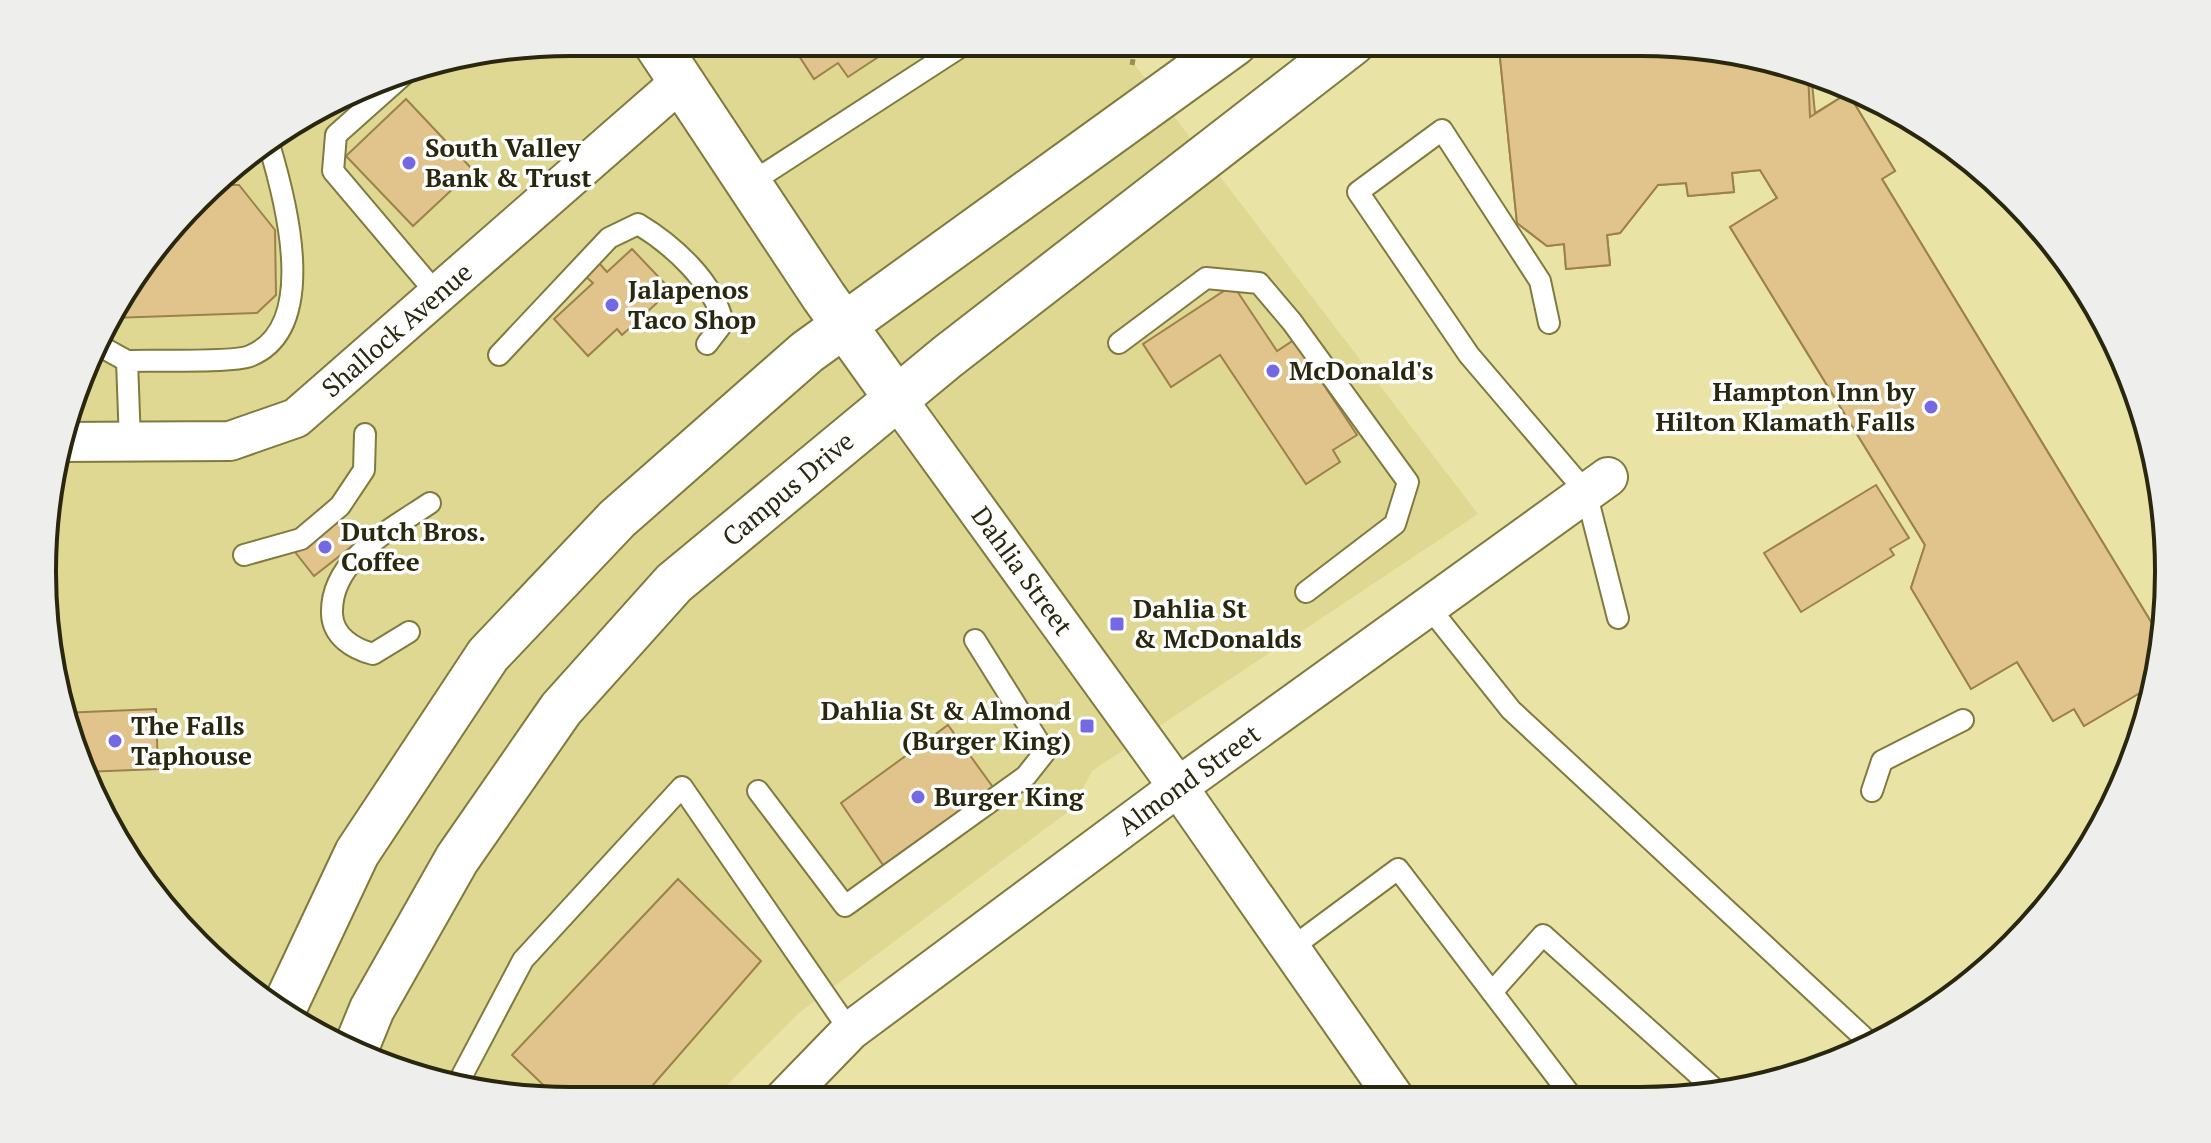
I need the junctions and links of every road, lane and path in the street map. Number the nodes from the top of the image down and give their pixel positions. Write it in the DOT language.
graph roads {
  1 [pos="663,56"];
  2 [pos="946,56"];
  3 [pos="1217,56"];
  4 [pos="1335,56"];
  5 [pos="679,83"];
  6 [pos="386,91"];
  7 [pos="272,153"];
  8 [pos="749,184"];
  9 [pos="437,294"];
  10 [pos="1549,323"];
  11 [pos="845,324"];
  12 [pos="1119,343"];
  13 [pos="707,344"];
  14 [pos="106,350"];
  15 [pos="499,355"];
  16 [pos="127,361"];
  17 [pos="897,399"];
  18 [pos="365,434"];
  19 [pos="73,442"];
  20 [pos="130,442"];
  21 [pos="1597,484"];
  22 [pos="430,503"];
  23 [pos="244,555"];
  24 [pos="1306,592"];
  25 [pos="1428,606"];
  26 [pos="1618,618"];
  27 [pos="409,632"];
  28 [pos="975,640"];
  29 [pos="1963,720"];
  30 [pos="1178,787"];
  31 [pos="758,791"];
  32 [pos="1872,791"];
  33 [pos="1290,949"];
  34 [pos="1492,992"];
  35 [pos="287,1001"];
  36 [pos="850,1031"];
  37 [pos="1862,1036"];
  38 [pos="359,1041"];
  39 [pos="462,1075"];
  40 [pos="1708,1083"];
  41 [pos="796,1087"];
  42 [pos="1387,1087"];
  43 [pos="1564,1087"];
  1 -- 5 [label="street, Dahlia Street"];
  2 -- 8 [label="lane"];
  3 -- 11 [label="street"];
  4 -- 17 [label="street, Campus Drive"];
  5 -- 8 [label="street, Dahlia Street"];
  5 -- 9 [label="street, Shallock Avenue"];
  6 -- 9 [label="lane"];
  7 -- 16 [label="lane"];
  8 -- 11 [label="street, Dahlia Street"];
  9 -- 20 [label="street, Shallock Avenue"];
  10 -- 21 [label="lane"];
  11 -- 17 [label="street, Dahlia Street"];
  11 -- 35 [label="street"];
  12 -- 24 [label="lane"];
  13 -- 15 [label="lane"];
  14 -- 16 [label="lane"];
  16 -- 20 [label="lane"];
  17 -- 30 [label="street, Dahlia Street"];
  17 -- 38 [label="street, Campus Drive"];
  18 -- 23 [label="lane"];
  19 -- 20 [label="street, Shallock Avenue"];
  21 -- 25 [label="street, Almond Street"];
  21 -- 26 [label="lane"];
  22 -- 27 [label="lane"];
  25 -- 30 [label="street, Almond Street"];
  25 -- 37 [label="lane"];
  28 -- 31 [label="lane"];
  29 -- 32 [label="lane"];
  30 -- 33 [label="street, Dahlia Street"];
  30 -- 36 [label="street, Almond Street"];
  33 -- 34 [label="lane"];
  33 -- 42 [label="street, Dahlia Street"];
  34 -- 40 [label="lane"];
  34 -- 43 [label="lane"];
  36 -- 39 [label="lane"];
  36 -- 41 [label="street, Almond Street"];
}
